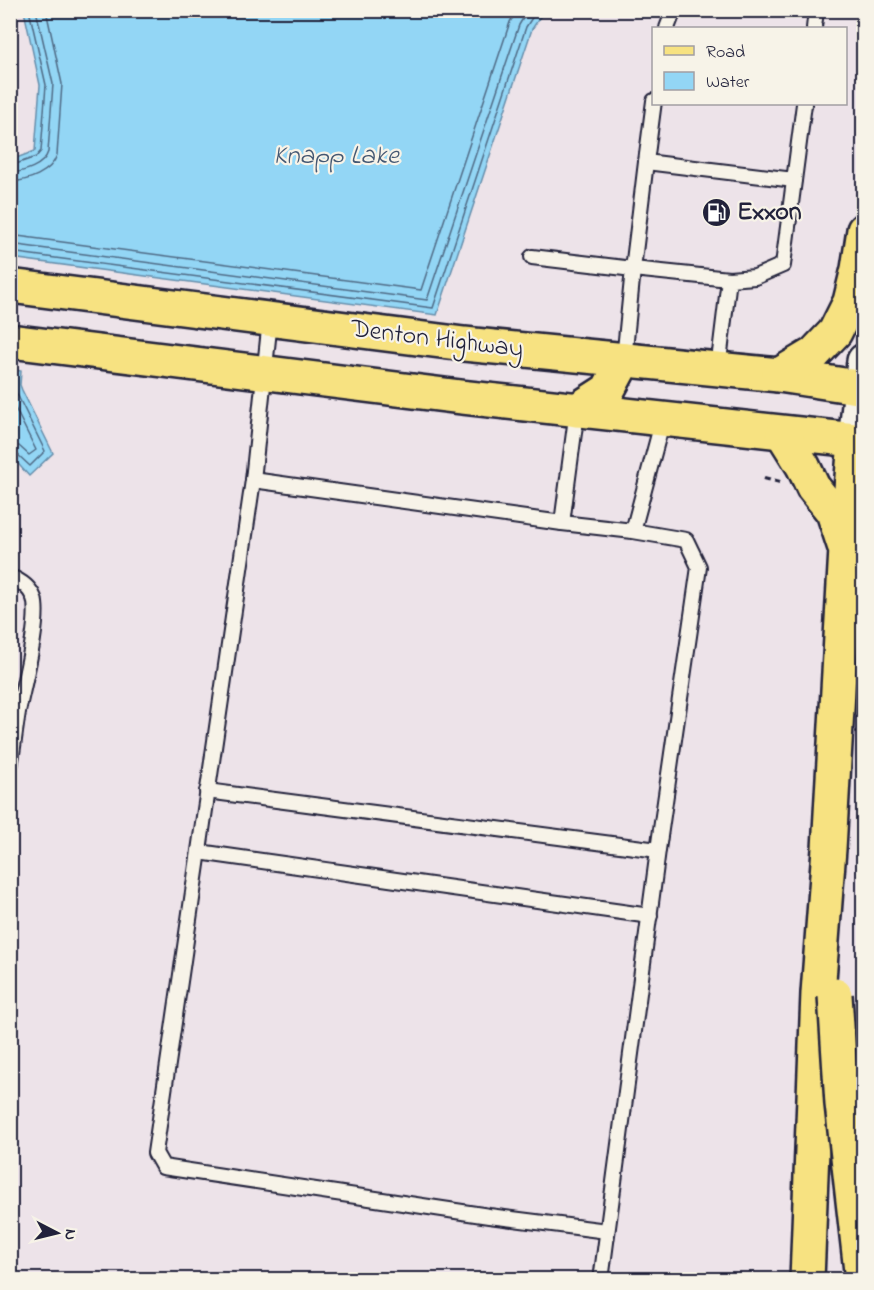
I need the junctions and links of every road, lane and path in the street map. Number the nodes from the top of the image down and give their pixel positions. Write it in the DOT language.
graph roads {
  1 [pos="674,10"];
  2 [pos="816,10"];
  3 [pos="667,27"];
  4 [pos="814,27"];
  5 [pos="653,105"];
  6 [pos="804,105"];
  7 [pos="646,162"];
  8 [pos="794,180"];
  9 [pos="864,230"];
  10 [pos="532,257"];
  11 [pos="633,268"];
  12 [pos="729,279"];
  13 [pos="10,286"];
  14 [pos="270,320"];
  15 [pos="10,341"];
  16 [pos="624,360"];
  17 [pos="718,369"];
  18 [pos="265,373"];
  19 [pos="779,375"];
  20 [pos="862,379"];
  21 [pos="577,410"];
  22 [pos="663,419"];
  23 [pos="783,434"];
  24 [pos="859,441"];
  25 [pos="253,480"];
  26 [pos="562,523"];
  27 [pos="633,531"];
  28 [pos="846,549"];
  29 [pos="10,578"];
  30 [pos="10,767"];
  31 [pos="207,791"];
  32 [pos="658,850"];
  33 [pos="199,852"];
  34 [pos="650,916"];
  35 [pos="826,994"];
  36 [pos="864,1172"];
  37 [pos="607,1231"];
  38 [pos="601,1280"];
  39 [pos="807,1280"];
  40 [pos="861,1280"];
  1 -- 3 [label="lane"];
  2 -- 4 [label="lane"];
  5 -- 7 [label="lane"];
  6 -- 8 [label="lane"];
  7 -- 8 [label="lane"];
  7 -- 11 [label="lane"];
  8 -- 12 [label="lane"];
  9 -- 19 [label="main road"];
  10 -- 11 [label="lane"];
  11 -- 12 [label="lane"];
  11 -- 16 [label="lane"];
  12 -- 17 [label="lane"];
  13 -- 14 [label="main road, Denton Highway"];
  14 -- 16 [label="main road, Denton Highway"];
  14 -- 18 [label="lane"];
  15 -- 18 [label="main road, Denton Highway"];
  16 -- 17 [label="main road, Denton Highway"];
  16 -- 21 [label="main road"];
  17 -- 19 [label="main road, Denton Highway"];
  18 -- 21 [label="main road, Denton Highway"];
  18 -- 25 [label="lane"];
  19 -- 20 [label="main road, Denton Highway"];
  20 -- 24 [label="main road"];
  21 -- 22 [label="main road, Denton Highway"];
  21 -- 26 [label="lane"];
  22 -- 23 [label="main road, Denton Highway"];
  22 -- 27 [label="lane"];
  23 -- 24 [label="main road, Denton Highway"];
  23 -- 28 [label="main road"];
  24 -- 28 [label="main road"];
  25 -- 26 [label="lane"];
  25 -- 31 [label="lane"];
  26 -- 27 [label="lane"];
  27 -- 32 [label="lane"];
  28 -- 35 [label="main road"];
  29 -- 30 [label="lane"];
  31 -- 32 [label="lane"];
  31 -- 33 [label="lane"];
  32 -- 34 [label="lane"];
  33 -- 34 [label="lane"];
  33 -- 37 [label="lane"];
  34 -- 37 [label="lane"];
  35 -- 39 [label="main road"];
  35 -- 40 [label="main road, bridge"];
  36 -- 40 [label="main road"];
  37 -- 38 [label="lane"];
}
